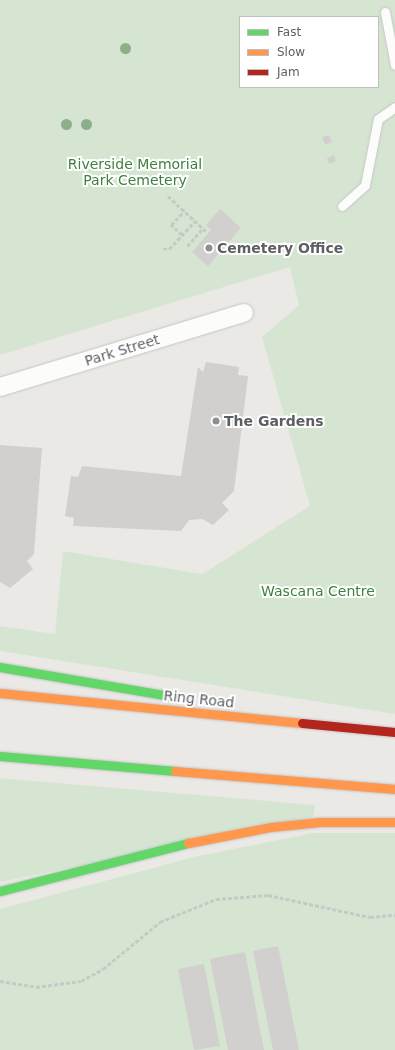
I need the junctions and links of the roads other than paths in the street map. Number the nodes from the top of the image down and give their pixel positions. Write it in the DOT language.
graph roads {
  1 [pos="384,12"];
  2 [pos="395,65"];
  3 [pos="395,107"];
  4 [pos="342,206"];
  5 [pos="244,313"];
  6 [pos="0,387"];
  7 [pos="0,667"];
  8 [pos="0,694"];
  9 [pos="188,699"];
  10 [pos="203,702"];
  11 [pos="350,727"];
  12 [pos="395,732"];
  13 [pos="0,756"];
  14 [pos="395,789"];
  15 [pos="395,822"];
  16 [pos="0,891"];
  1 -- 2 [label="lane"];
  3 -- 4 [label="lane"];
  5 -- 6 [label="street, Park Street"];
  7 -- 9 [label="highway"];
  8 -- 11 [label="highway, Ring Road"];
  10 -- 11 [label="highway"];
  11 -- 12 [label="highway, Ring Road"];
  13 -- 14 [label="highway"];
  15 -- 16 [label="highway"];
}
